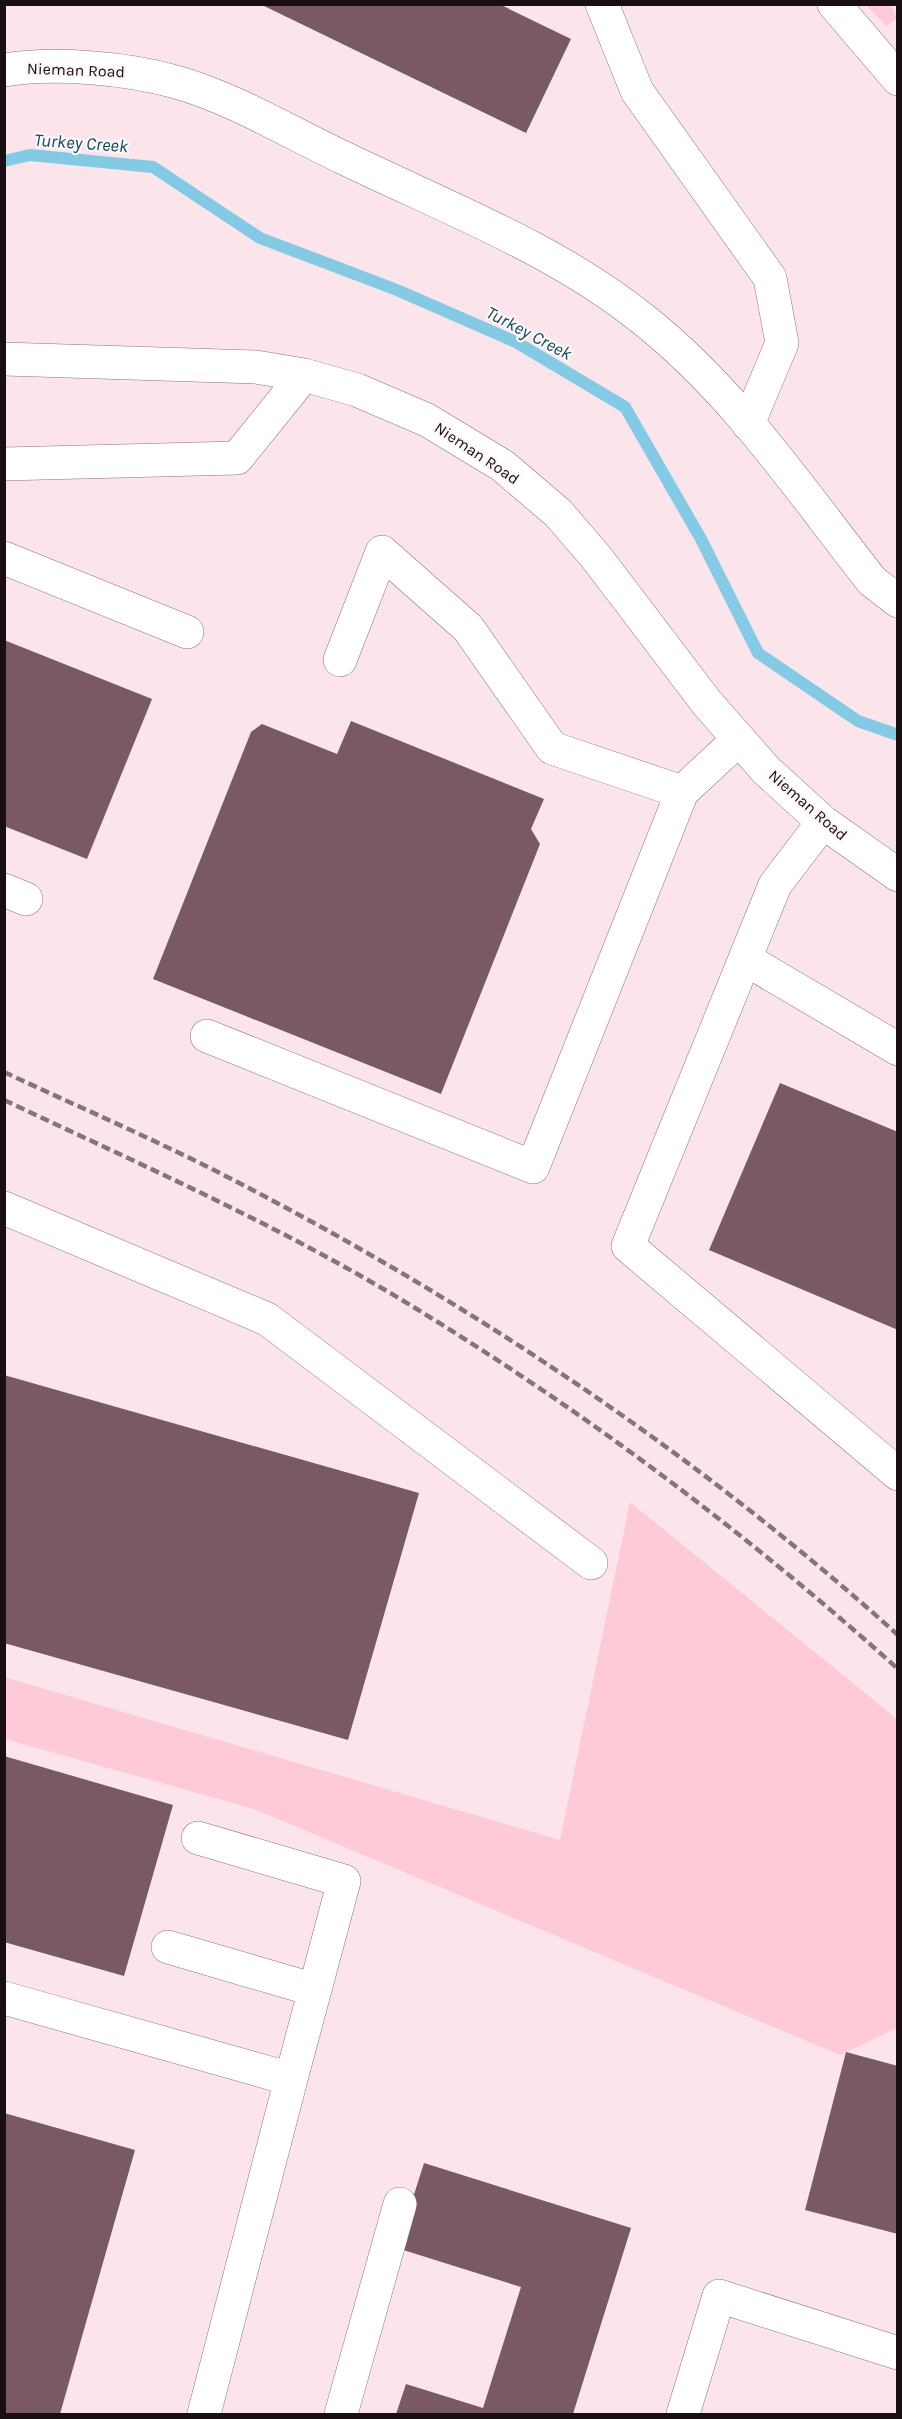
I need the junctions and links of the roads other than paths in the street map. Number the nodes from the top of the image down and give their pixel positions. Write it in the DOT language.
graph roads {
  1 [pos="602,4"];
  2 [pos="834,4"];
  3 [pos="4,70"];
  4 [pos="897,79"];
  5 [pos="4,359"];
  6 [pos="304,375"];
  7 [pos="748,424"];
  8 [pos="4,464"];
  9 [pos="4,558"];
  10 [pos="897,601"];
  11 [pos="187,632"];
  12 [pos="340,660"];
  13 [pos="739,739"];
  14 [pos="682,792"];
  15 [pos="823,822"];
  16 [pos="897,875"];
  17 [pos="745,959"];
  18 [pos="207,1036"];
  19 [pos="897,1049"];
  20 [pos="4,1208"];
  21 [pos="897,1474"];
  22 [pos="591,1563"];
  23 [pos="198,1838"];
  24 [pos="168,1947"];
  25 [pos="315,1990"];
  26 [pos="4,1998"];
  27 [pos="291,2079"];
  28 [pos="400,2204"];
  29 [pos="897,2354"];
  30 [pos="204,2415"];
  31 [pos="341,2415"];
  32 [pos="683,2415"];
  1 -- 7 [label="street"];
  2 -- 4 [label="street"];
  3 -- 7 [label="street, Nieman Road"];
  5 -- 6 [label="street, Nieman Road"];
  6 -- 8 [label="street"];
  6 -- 13 [label="street, Nieman Road"];
  7 -- 10 [label="street, Nieman Road"];
  9 -- 11 [label="street"];
  12 -- 14 [label="street"];
  13 -- 14 [label="street"];
  13 -- 15 [label="street, Nieman Road"];
  14 -- 18 [label="street"];
  15 -- 16 [label="street, Nieman Road"];
  15 -- 17 [label="street"];
  17 -- 19 [label="street"];
  17 -- 21 [label="street"];
  20 -- 22 [label="street"];
  23 -- 25 [label="street"];
  24 -- 25 [label="street"];
  25 -- 27 [label="street"];
  26 -- 27 [label="street"];
  27 -- 30 [label="street"];
  28 -- 31 [label="street"];
  29 -- 32 [label="street"];
}
